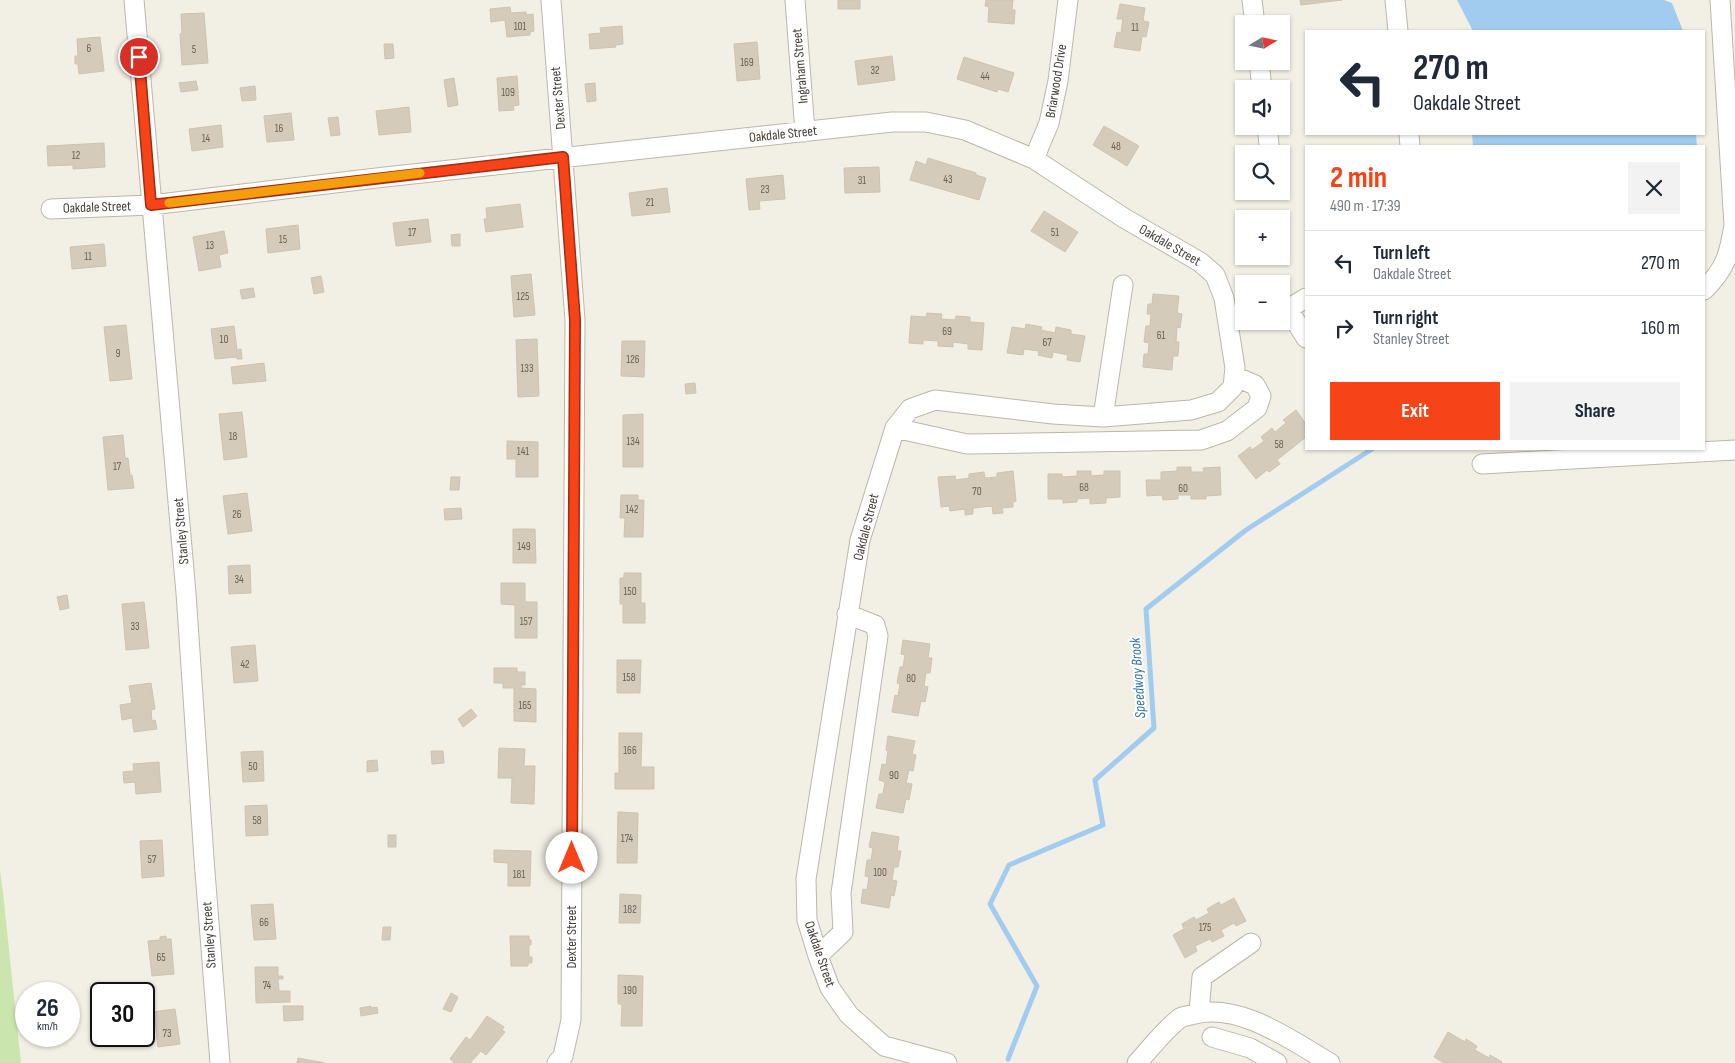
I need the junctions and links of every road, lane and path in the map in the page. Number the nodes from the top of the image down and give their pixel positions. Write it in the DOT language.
graph roads {
  1 [pos="134,0"];
  2 [pos="551,0"];
  3 [pos="795,0"];
  4 [pos="1068,0"];
  5 [pos="1252,0"];
  6 [pos="1396,0"];
  7 [pos="1720,0"];
  8 [pos="1254,15"];
  9 [pos="1398,30"];
  10 [pos="805,132"];
  11 [pos="563,157"];
  12 [pos="1034,159"];
  13 [pos="151,205"];
  14 [pos="51,209"];
  15 [pos="1123,285"];
  16 [pos="1705,289"];
  17 [pos="1305,298"];
  18 [pos="1290,303"];
  19 [pos="1290,312"];
  20 [pos="1305,336"];
  21 [pos="1234,376"];
  22 [pos="1124,416"];
  23 [pos="1102,417"];
  24 [pos="895,428"];
  25 [pos="1123,441"];
  26 [pos="1735,450"];
  27 [pos="1482,464"];
  28 [pos="847,614"];
  29 [pos="1251,944"];
  30 [pos="818,956"];
  31 [pos="1200,1012"];
  32 [pos="1212,1037"];
  33 [pos="1302,1056"];
  34 [pos="220,1063"];
  35 [pos="557,1063"];
  36 [pos="947,1063"];
  37 [pos="1137,1063"];
  38 [pos="1277,1063"];
  39 [pos="1330,1063"];
  1 -- 13 [label="street, Stanley Street"];
  2 -- 11 [label="street, Dexter Street"];
  3 -- 10 [label="street, Ingraham Street"];
  4 -- 12 [label="street, Briarwood Drive"];
  5 -- 8 [label="street"];
  6 -- 9 [label="street"];
  7 -- 16 [label="street"];
  10 -- 11 [label="street, Oakdale Street"];
  10 -- 12 [label="street, Oakdale Street"];
  11 -- 13 [label="street, Oakdale Street"];
  11 -- 35 [label="street, Dexter Street"];
  12 -- 21 [label="street, Oakdale Street"];
  13 -- 14 [label="street, Oakdale Street"];
  13 -- 34 [label="street, Stanley Street"];
  15 -- 23 [label="street"];
  17 -- 18 [label="street"];
  19 -- 20 [label="street"];
  21 -- 22 [label="street, Oakdale Street"];
  21 -- 25 [label="street"];
  22 -- 23 [label="street, Oakdale Street"];
  22 -- 25 [label="street"];
  23 -- 24 [label="street, Oakdale Street"];
  24 -- 25 [label="street"];
  24 -- 28 [label="street, Oakdale Street"];
  26 -- 27 [label="street"];
  28 -- 30 [label="street, Oakdale Street"];
  28 -- 30 [label="street"];
  29 -- 31 [label="street"];
  30 -- 36 [label="street, Oakdale Street"];
  31 -- 33 [label="street"];
  31 -- 37 [label="street"];
  32 -- 38 [label="street"];
  33 -- 39 [label="street"];
}
